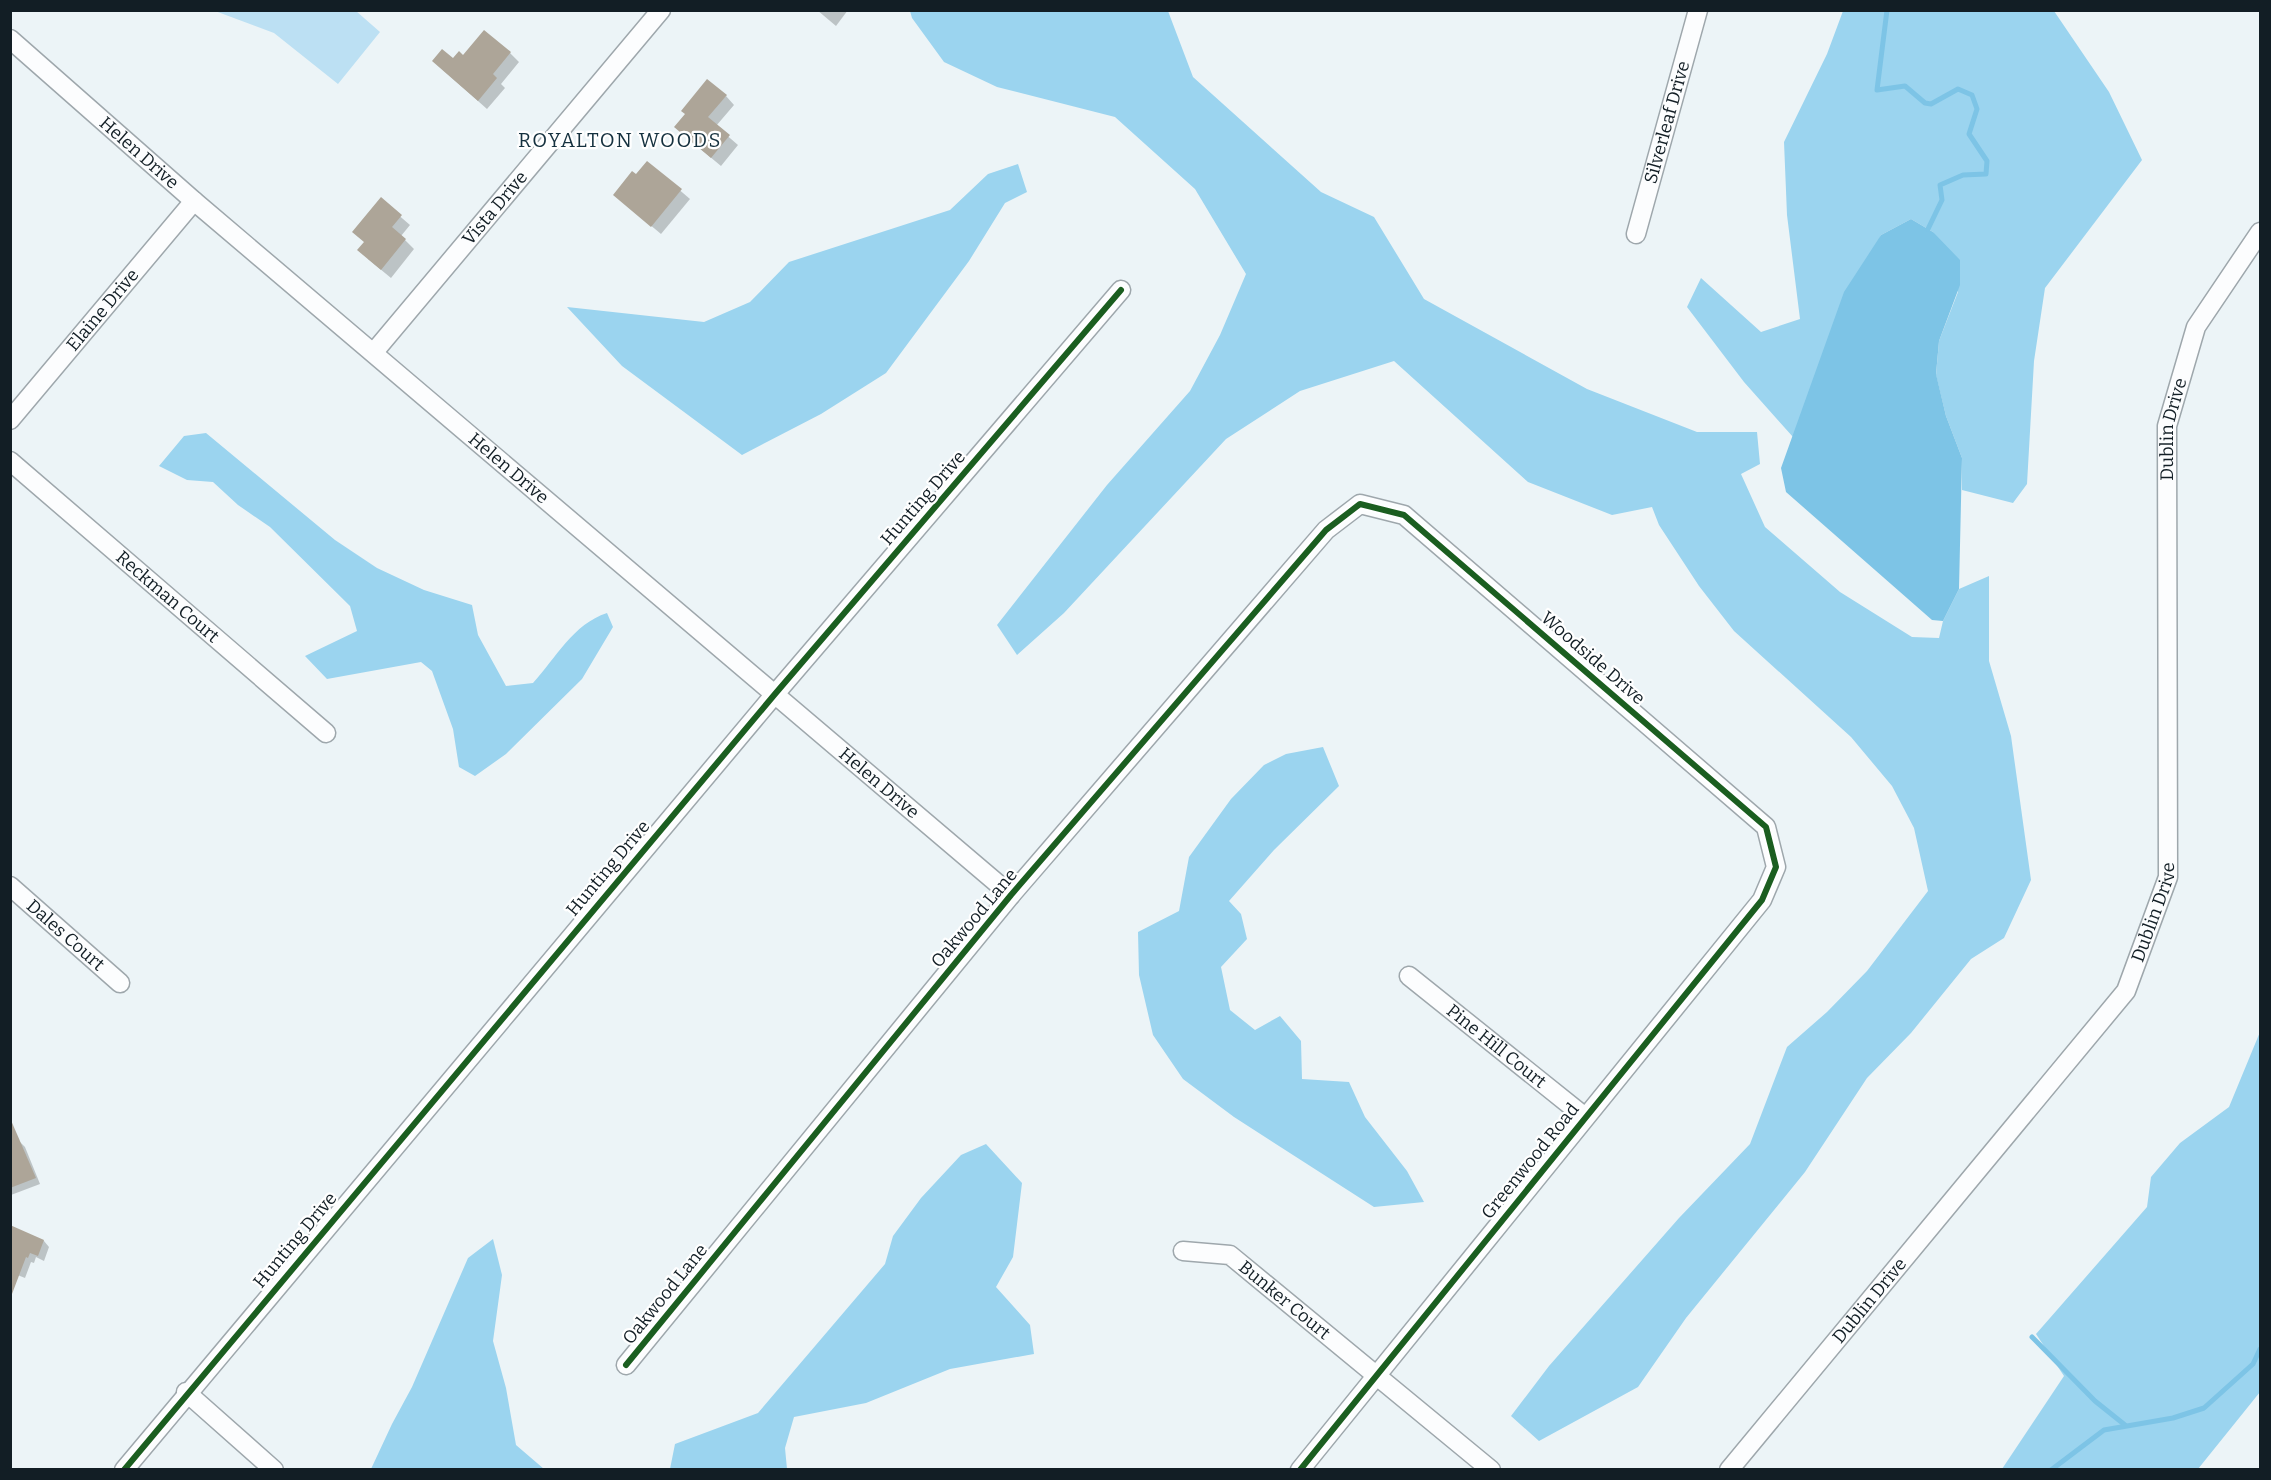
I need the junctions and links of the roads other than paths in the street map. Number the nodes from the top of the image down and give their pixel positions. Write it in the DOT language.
graph roads {
  1 [pos="661,10"];
  2 [pos="1698,10"];
  3 [pos="10,39"];
  4 [pos="194,201"];
  5 [pos="2260,232"];
  6 [pos="1636,234"];
  7 [pos="1121,290"];
  8 [pos="374,352"];
  9 [pos="10,420"];
  10 [pos="10,461"];
  11 [pos="1360,504"];
  12 [pos="775,694"];
  13 [pos="327,733"];
  14 [pos="1776,867"];
  15 [pos="10,886"];
  16 [pos="1011,895"];
  17 [pos="1409,976"];
  18 [pos="120,983"];
  19 [pos="1585,1117"];
  20 [pos="1183,1251"];
  21 [pos="626,1365"];
  22 [pos="1377,1374"];
  23 [pos="186,1392"];
  24 [pos="124,1470"];
  25 [pos="274,1470"];
  26 [pos="1300,1470"];
  27 [pos="1491,1470"];
  28 [pos="1730,1470"];
  1 -- 8 [label="street, Vista Drive"];
  2 -- 6 [label="street, Silverleaf Drive"];
  3 -- 4 [label="street, Helen Drive"];
  4 -- 8 [label="street, Helen Drive"];
  4 -- 9 [label="street, Elaine Drive"];
  5 -- 28 [label="street, Dublin Drive"];
  7 -- 12 [label="street, Hunting Drive"];
  8 -- 12 [label="street, Helen Drive"];
  10 -- 13 [label="street, Reckman Court"];
  11 -- 14 [label="street, Woodside Drive"];
  11 -- 16 [label="street, Oakwood Lane"];
  12 -- 16 [label="street, Helen Drive"];
  12 -- 23 [label="street, Hunting Drive"];
  14 -- 19 [label="street, Greenwood Road"];
  15 -- 18 [label="street, Dales Court"];
  16 -- 21 [label="street, Oakwood Lane"];
  17 -- 19 [label="street, Pine Hill Court"];
  19 -- 22 [label="street, Greenwood Road"];
  20 -- 22 [label="street, Bunker Court"];
  22 -- 26 [label="street, Greenwood Road"];
  22 -- 27 [label="street, Bunker Court"];
  23 -- 24 [label="street, Hunting Drive"];
  23 -- 25 [label="street"];
}
